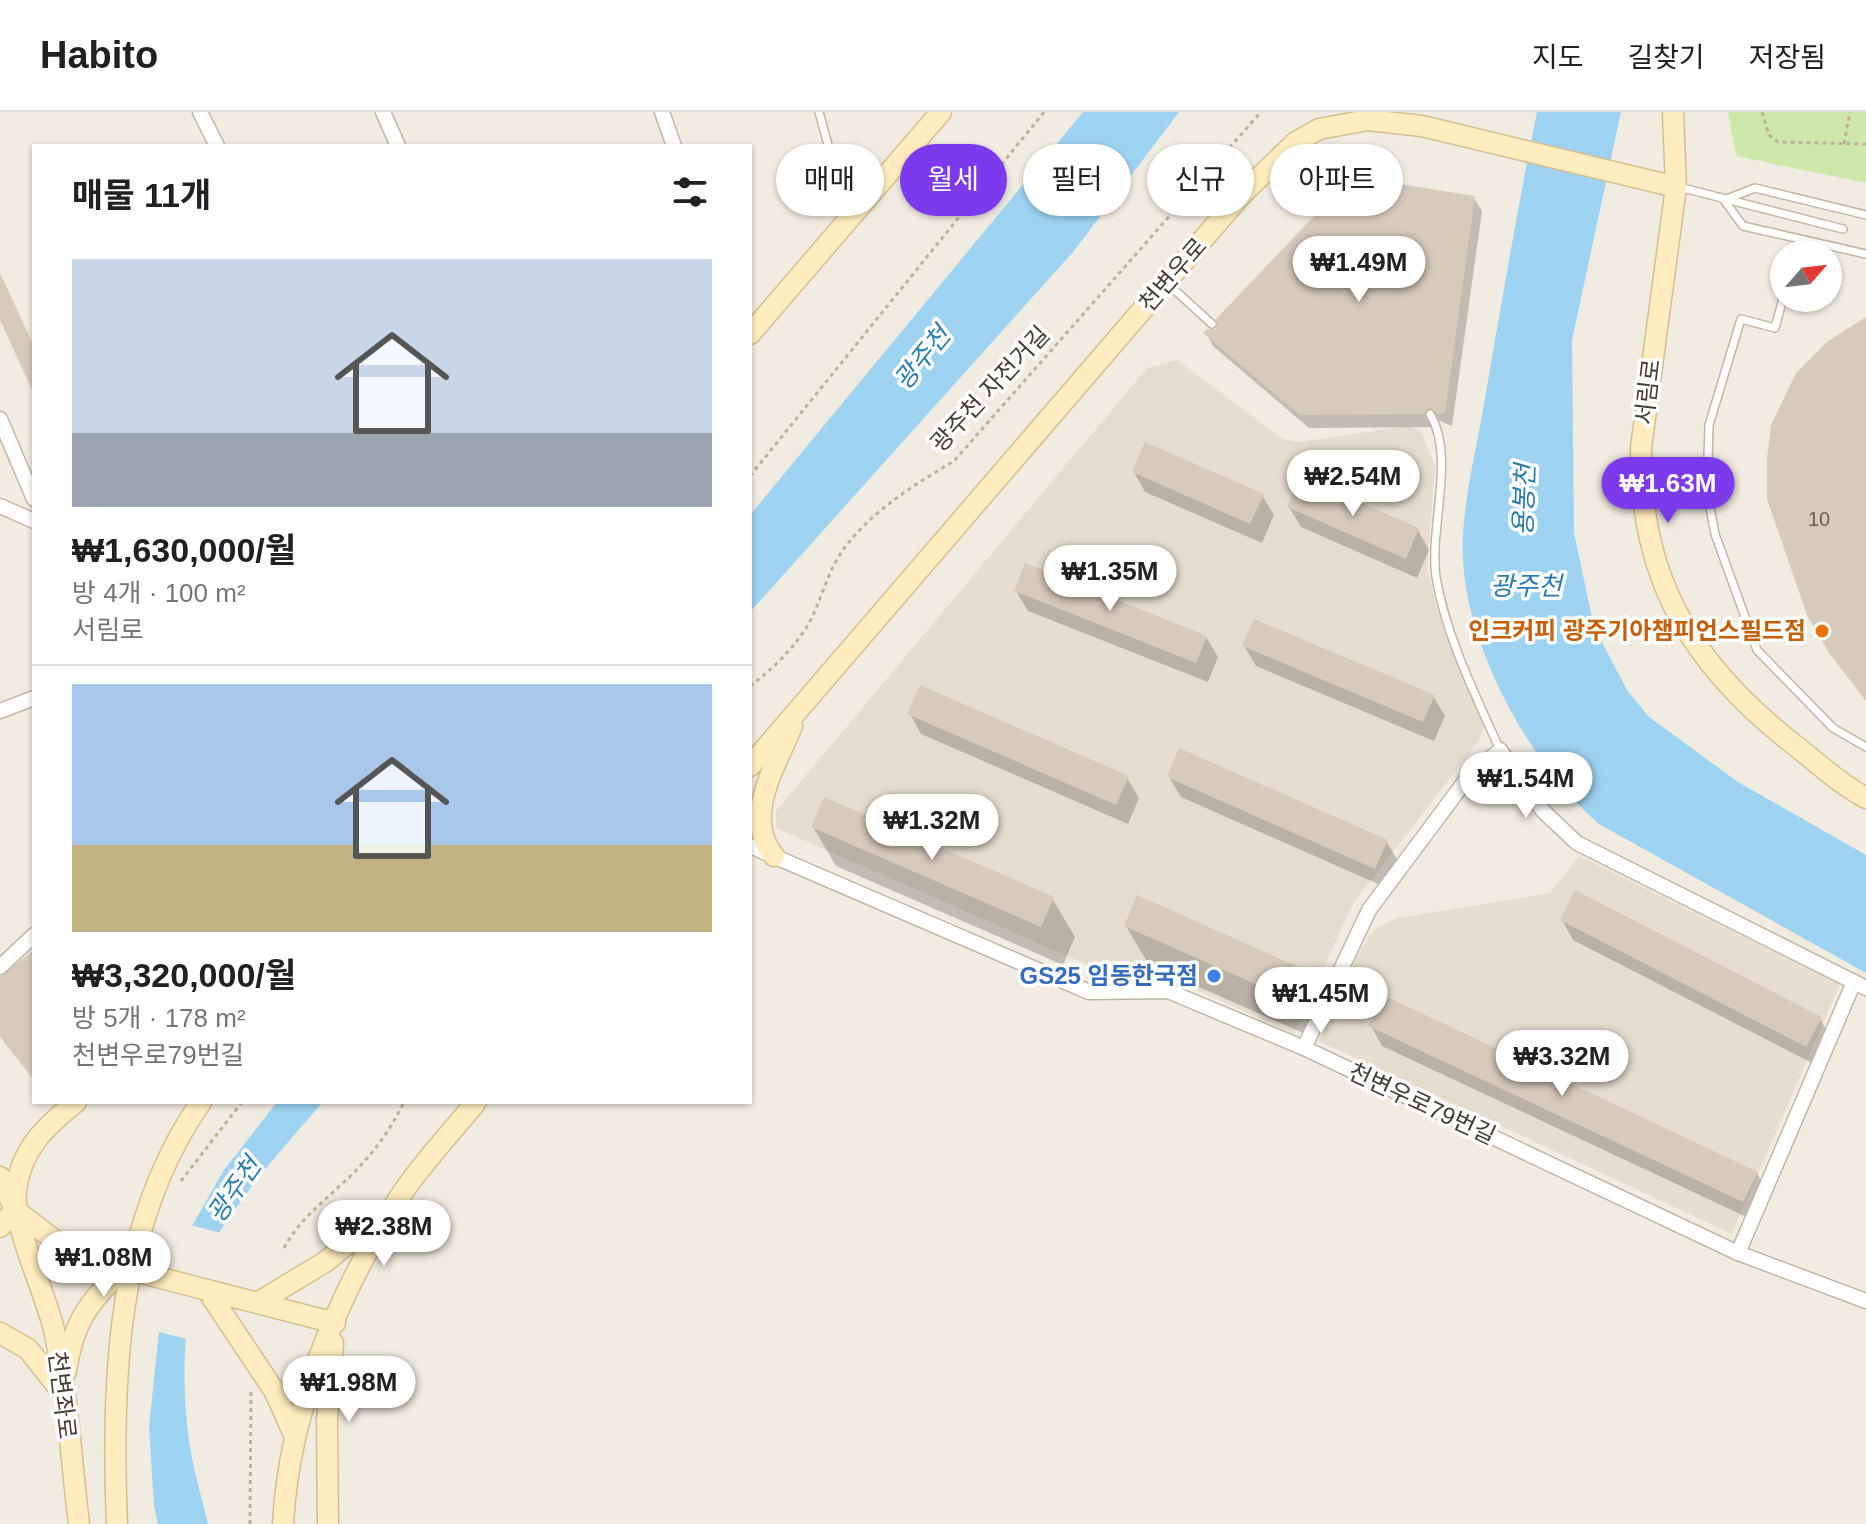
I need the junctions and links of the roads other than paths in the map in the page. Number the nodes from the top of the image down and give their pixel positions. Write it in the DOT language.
graph roads {
  1 [pos="200,112"];
  2 [pos="383,112"];
  3 [pos="662,112"];
  4 [pos="819,112"];
  5 [pos="941,112"];
  6 [pos="1673,112"];
  7 [pos="216,144"];
  8 [pos="397,144"];
  9 [pos="673,144"];
  10 [pos="1676,187"];
  11 [pos="1724,200"];
  12 [pos="1866,215"];
  13 [pos="848,221"];
  14 [pos="1843,229"];
  15 [pos="1799,240"];
  16 [pos="1842,249"];
  17 [pos="1866,254"];
  18 [pos="1166,282"];
  19 [pos="1779,312"];
  20 [pos="753,324"];
  21 [pos="1212,324"];
  22 [pos="1430,414"];
  23 [pos="0,419"];
  24 [pos="32,494"];
  25 [pos="0,506"];
  26 [pos="32,520"];
  27 [pos="32,699"];
  28 [pos="799,709"];
  29 [pos="0,711"];
  30 [pos="1866,747"];
  31 [pos="1500,750"];
  32 [pos="752,764"];
  33 [pos="1864,792"];
  34 [pos="752,847"];
  35 [pos="774,856"];
  36 [pos="32,937"];
  37 [pos="0,967"];
  38 [pos="1860,985"];
  39 [pos="1304,1048"];
  40 [pos="73,1104"];
  41 [pos="200,1104"];
  42 [pos="474,1104"];
  43 [pos="0,1177"];
  44 [pos="401,1195"];
  45 [pos="8,1208"];
  46 [pos="0,1227"];
  47 [pos="1738,1253"];
  48 [pos="123,1268"];
  49 [pos="207,1290"];
  50 [pos="1866,1301"];
  51 [pos="259,1302"];
  52 [pos="335,1323"];
  53 [pos="0,1333"];
  54 [pos="62,1394"];
  55 [pos="295,1437"];
  56 [pos="79,1524"];
  57 [pos="117,1524"];
  58 [pos="283,1524"];
  59 [pos="328,1524"];
  1 -- 7 [label="street"];
  2 -- 8 [label="street"];
  3 -- 9 [label="street"];
  4 -- 13 [label="lane"];
  5 -- 13 [label="street"];
  6 -- 10 [label="street"];
  10 -- 11 [label="lane"];
  10 -- 18 [label="street, 천변우로"];
  10 -- 33 [label="street, 서림로"];
  11 -- 12 [label="lane"];
  11 -- 14 [label="lane"];
  11 -- 15 [label="lane"];
  13 -- 20 [label="street"];
  16 -- 17 [label="lane"];
  18 -- 21 [label="lane"];
  18 -- 28 [label="street, 천변우로"];
  19 -- 30 [label="lane"];
  22 -- 31 [label="lane"];
  23 -- 24 [label="street"];
  25 -- 26 [label="street"];
  27 -- 29 [label="street"];
  28 -- 32 [label="street, 천변우로"];
  28 -- 35 [label="street"];
  31 -- 38 [label="street"];
  31 -- 39 [label="street"];
  34 -- 35 [label="street, 천변우로79번길"];
  35 -- 39 [label="street, 천변우로79번길"];
  36 -- 37 [label="street"];
  38 -- 47 [label="street"];
  39 -- 47 [label="street, 천변우로79번길"];
  40 -- 45 [label="street, 천변좌로"];
  41 -- 57 [label="street, 천변좌로"];
  42 -- 44 [label="street"];
  43 -- 45 [label="street"];
  44 -- 51 [label="street"];
  44 -- 52 [label="street"];
  45 -- 46 [label="street"];
  45 -- 48 [label="street, bridge"];
  45 -- 54 [label="street, 천변좌로"];
  47 -- 50 [label="street, 천변우로79번길"];
  48 -- 49 [label="street, bridge"];
  48 -- 54 [label="street"];
  49 -- 51 [label="street"];
  49 -- 55 [label="street"];
  51 -- 52 [label="street"];
  52 -- 55 [label="street"];
  52 -- 59 [label="street"];
  53 -- 54 [label="street"];
  54 -- 56 [label="street, 천변좌로"];
  55 -- 58 [label="street"];
}
